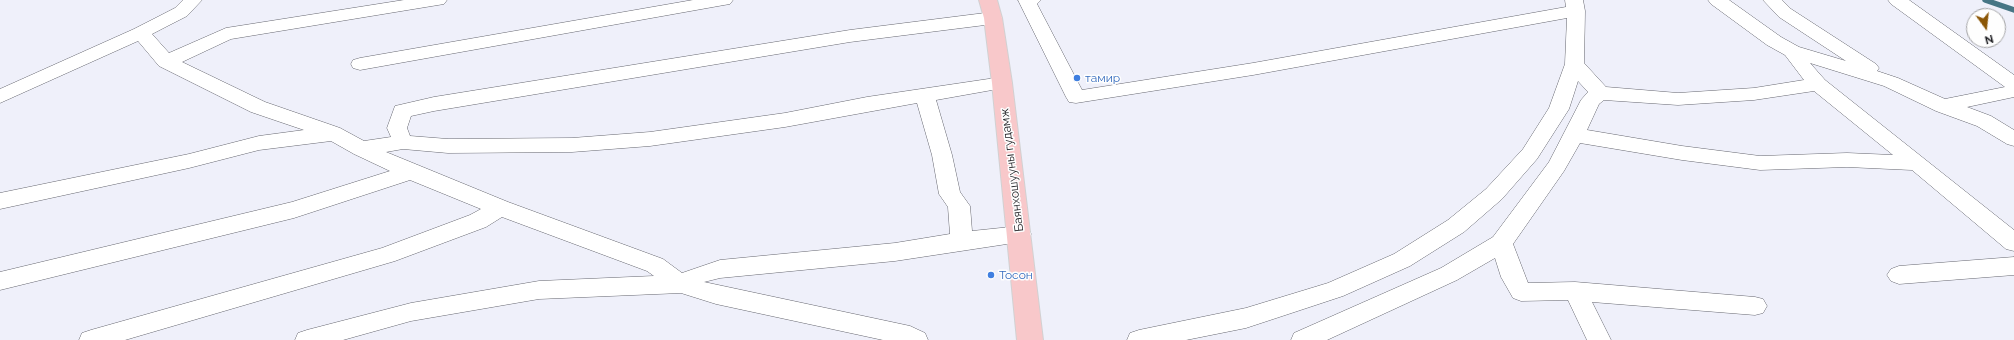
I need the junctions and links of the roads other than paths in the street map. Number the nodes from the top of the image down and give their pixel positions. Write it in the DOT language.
graph roads {
  1 [pos="193,0"];
  2 [pos="438,0"];
  3 [pos="724,0"];
  4 [pos="1032,0"];
  5 [pos="1717,0"];
  6 [pos="1772,0"];
  7 [pos="1897,0"];
  8 [pos="1575,5"];
  9 [pos="991,9"];
  10 [pos="142,33"];
  11 [pos="1792,51"];
  12 [pos="166,62"];
  13 [pos="360,64"];
  14 [pos="1574,64"];
  15 [pos="1891,82"];
  16 [pos="1002,83"];
  17 [pos="1818,84"];
  18 [pos="2014,84"];
  19 [pos="2014,90"];
  20 [pos="1600,93"];
  21 [pos="925,95"];
  22 [pos="0,97"];
  23 [pos="1943,106"];
  24 [pos="333,134"];
  25 [pos="1574,135"];
  26 [pos="2014,139"];
  27 [pos="403,142"];
  28 [pos="361,149"];
  29 [pos="1917,163"];
  30 [pos="411,172"];
  31 [pos="0,201"];
  32 [pos="500,208"];
  33 [pos="1020,234"];
  34 [pos="962,241"];
  35 [pos="1501,243"];
  36 [pos="2014,243"];
  37 [pos="2014,266"];
  38 [pos="1899,275"];
  39 [pos="0,281"];
  40 [pos="681,284"];
  41 [pos="1575,291"];
  42 [pos="1755,306"];
  43 [pos="1167,337"];
  44 [pos="91,340"];
  45 [pos="307,340"];
  46 [pos="916,340"];
  47 [pos="1030,340"];
  48 [pos="1139,340"];
  49 [pos="1303,340"];
  50 [pos="1598,340"];
  1 -- 10 [label="street"];
  2 -- 12 [label="street"];
  3 -- 13 [label="street"];
  4 -- 8 [label="street"];
  5 -- 11 [label="street"];
  6 -- 15 [label="street"];
  7 -- 18 [label="street"];
  8 -- 14 [label="street"];
  9 -- 16 [label="main road, Баянхошууны гудамж"];
  9 -- 27 [label="street"];
  10 -- 12 [label="street"];
  10 -- 22 [label="street"];
  11 -- 15 [label="street"];
  11 -- 17 [label="street"];
  12 -- 24 [label="street"];
  14 -- 20 [label="street"];
  14 -- 43 [label="street"];
  15 -- 23 [label="street"];
  16 -- 21 [label="street"];
  16 -- 33 [label="main road, Баянхошууны гудамж"];
  17 -- 20 [label="street"];
  17 -- 29 [label="street"];
  19 -- 23 [label="street"];
  20 -- 25 [label="street"];
  21 -- 27 [label="street"];
  21 -- 34 [label="street"];
  23 -- 26 [label="street"];
  24 -- 28 [label="street"];
  24 -- 31 [label="street"];
  25 -- 29 [label="street"];
  25 -- 35 [label="street"];
  27 -- 28 [label="street"];
  28 -- 30 [label="street"];
  29 -- 36 [label="street"];
  30 -- 32 [label="street"];
  30 -- 39 [label="street"];
  32 -- 40 [label="street"];
  32 -- 44 [label="street"];
  33 -- 34 [label="street"];
  33 -- 47 [label="main road, Баянхошууны гудамж"];
  34 -- 40 [label="street"];
  35 -- 41 [label="street"];
  35 -- 49 [label="street"];
  37 -- 38 [label="street"];
  40 -- 45 [label="street"];
  40 -- 46 [label="street"];
  41 -- 42 [label="street"];
  41 -- 50 [label="street"];
  43 -- 48 [label="street"];
}
